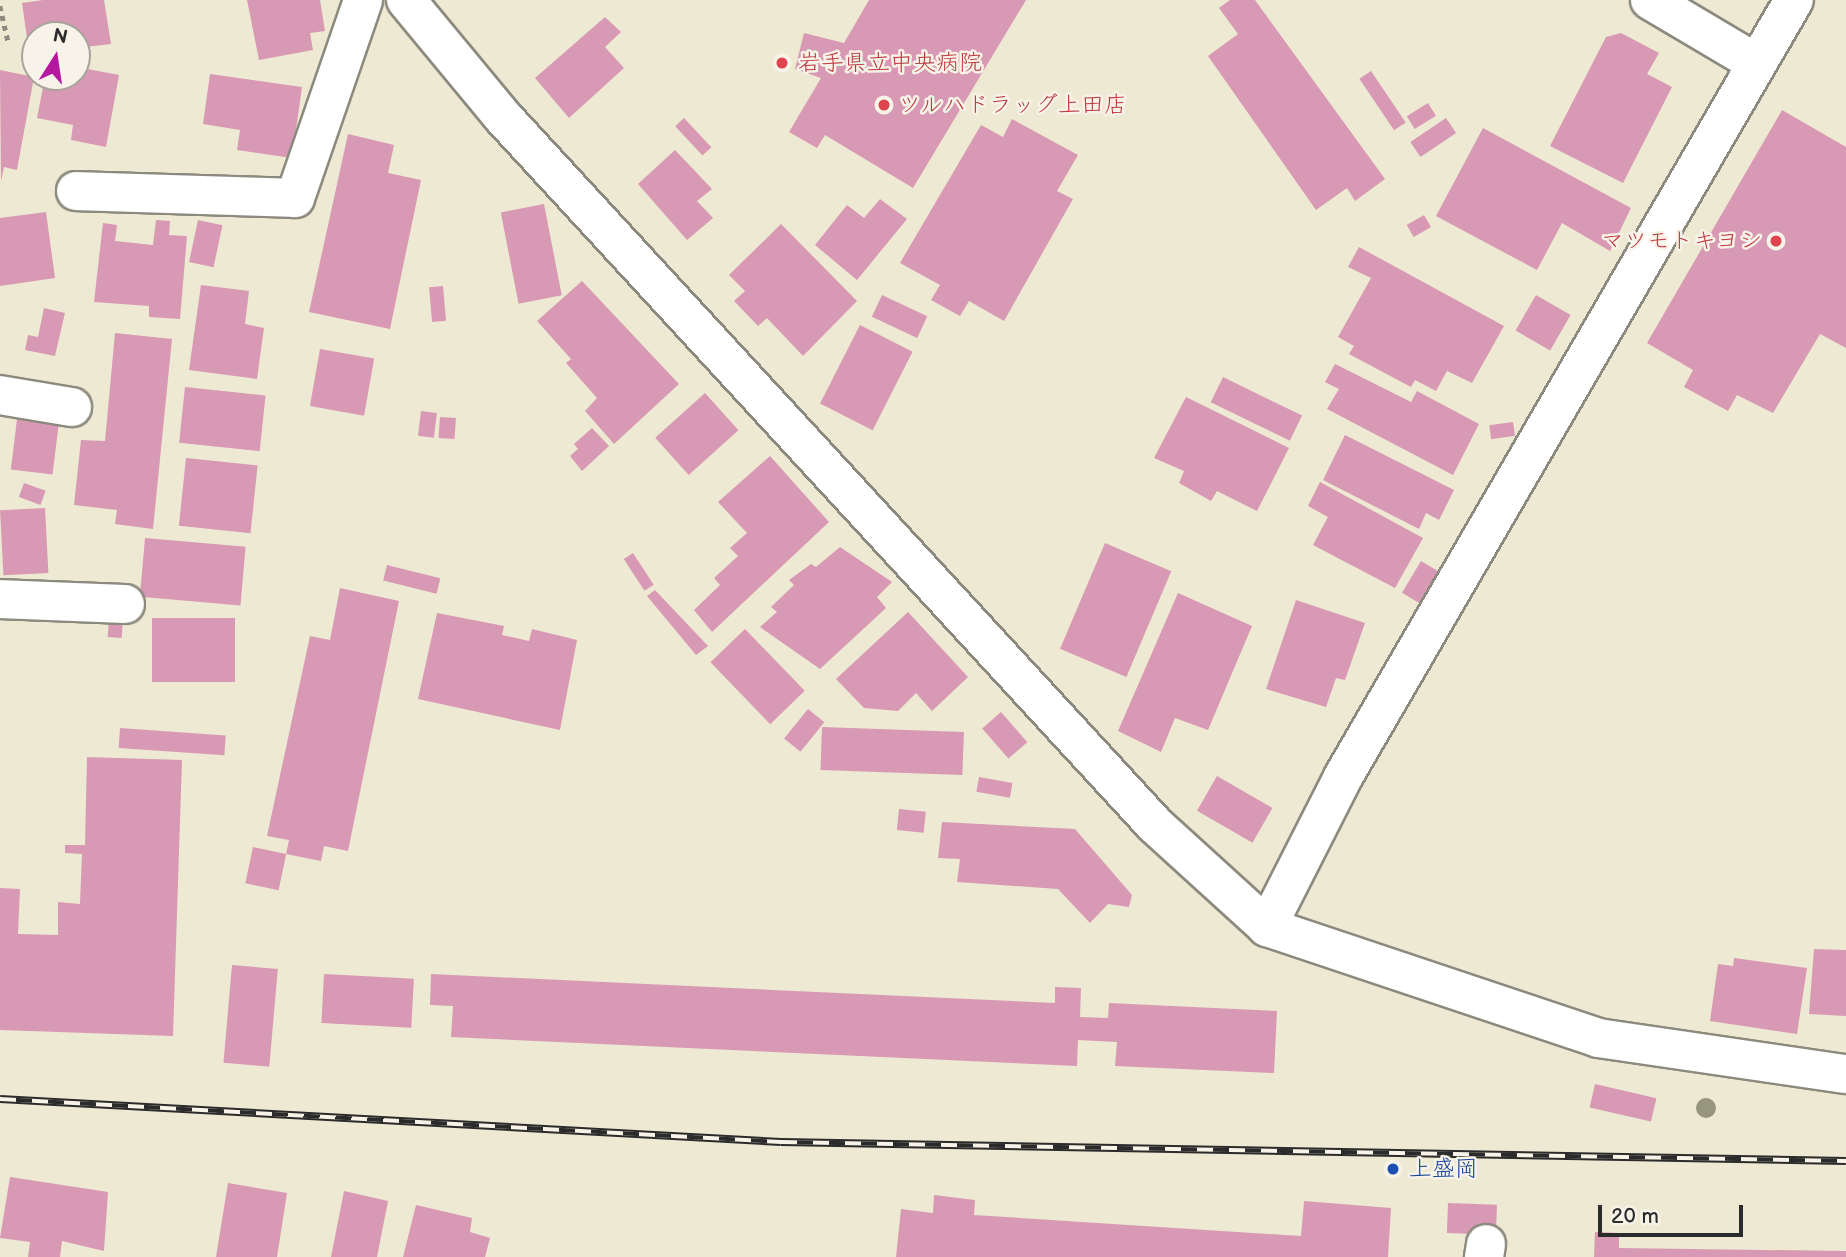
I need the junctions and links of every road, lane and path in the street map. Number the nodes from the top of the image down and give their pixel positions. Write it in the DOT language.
graph roads {
  1 [pos="363,0"];
  2 [pos="406,0"];
  3 [pos="1650,0"];
  4 [pos="1794,0"];
  5 [pos="0,6"];
  6 [pos="9,44"];
  7 [pos="1756,64"];
  8 [pos="76,191"];
  9 [pos="0,395"];
  10 [pos="72,407"];
  11 [pos="0,598"];
  12 [pos="125,604"];
  13 [pos="1267,927"];
  14 [pos="1846,1074"];
  1 -- 8 [label="street"];
  2 -- 13 [label="street"];
  3 -- 7 [label="street"];
  4 -- 7 [label="street"];
  5 -- 6 [label="path"];
  7 -- 13 [label="street"];
  9 -- 10 [label="street"];
  11 -- 12 [label="street"];
  13 -- 14 [label="street"];
}
